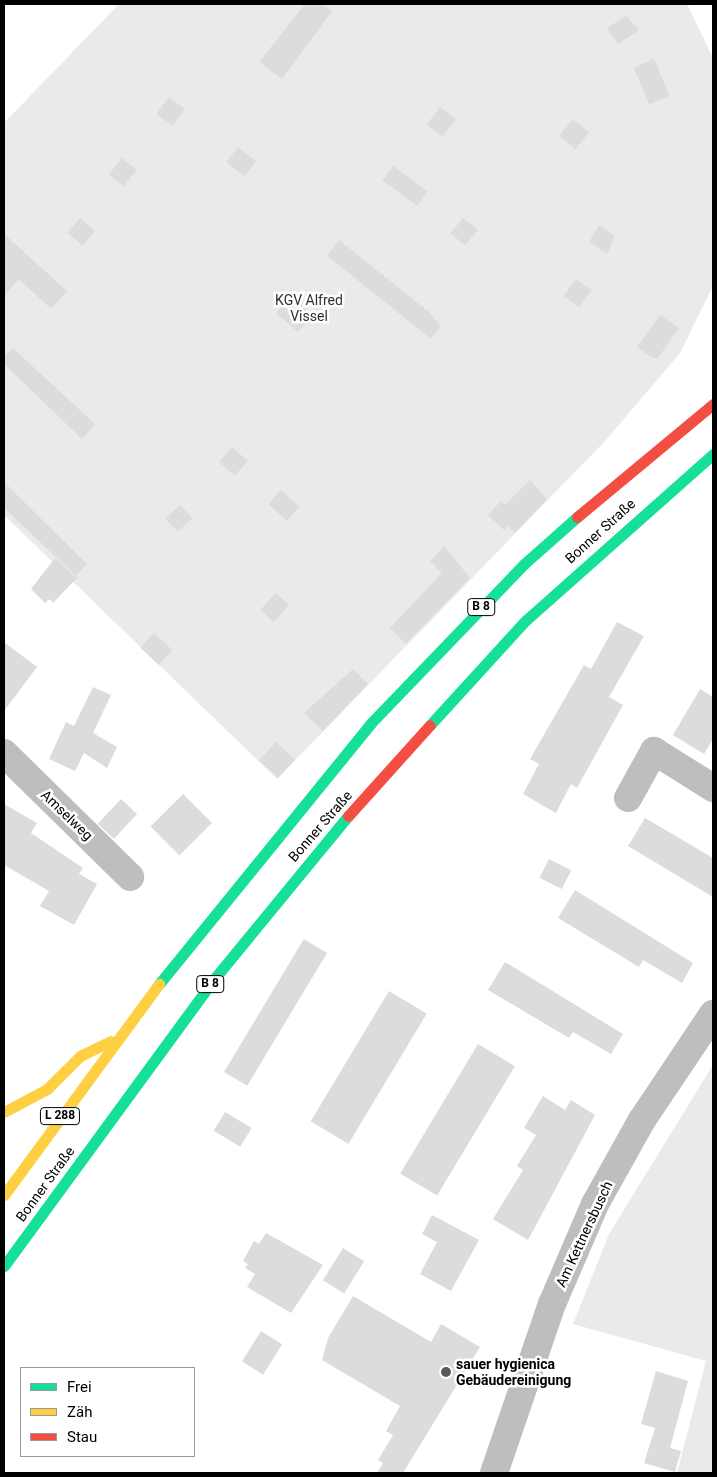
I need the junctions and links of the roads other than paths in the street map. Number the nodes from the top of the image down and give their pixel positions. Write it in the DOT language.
graph roads {
  1 [pos="713,404"];
  2 [pos="713,454"];
  3 [pos="4,753"];
  4 [pos="713,788"];
  5 [pos="628,798"];
  6 [pos="130,877"];
  7 [pos="713,1014"];
  8 [pos="117,1038"];
  9 [pos="4,1112"];
  10 [pos="4,1195"];
  11 [pos="4,1266"];
  12 [pos="494,1473"];
  1 -- 8 [label="highway, Bonner Straße / B 8"];
  2 -- 11 [label="highway, Bonner Straße / B 8"];
  3 -- 6 [label="street, Amselweg"];
  4 -- 5 [label="street"];
  7 -- 12 [label="street, Am Kettnersbusch"];
  8 -- 9 [label="highway, B 8"];
  8 -- 10 [label="highway, Bonner Straße / L 288"];
}
